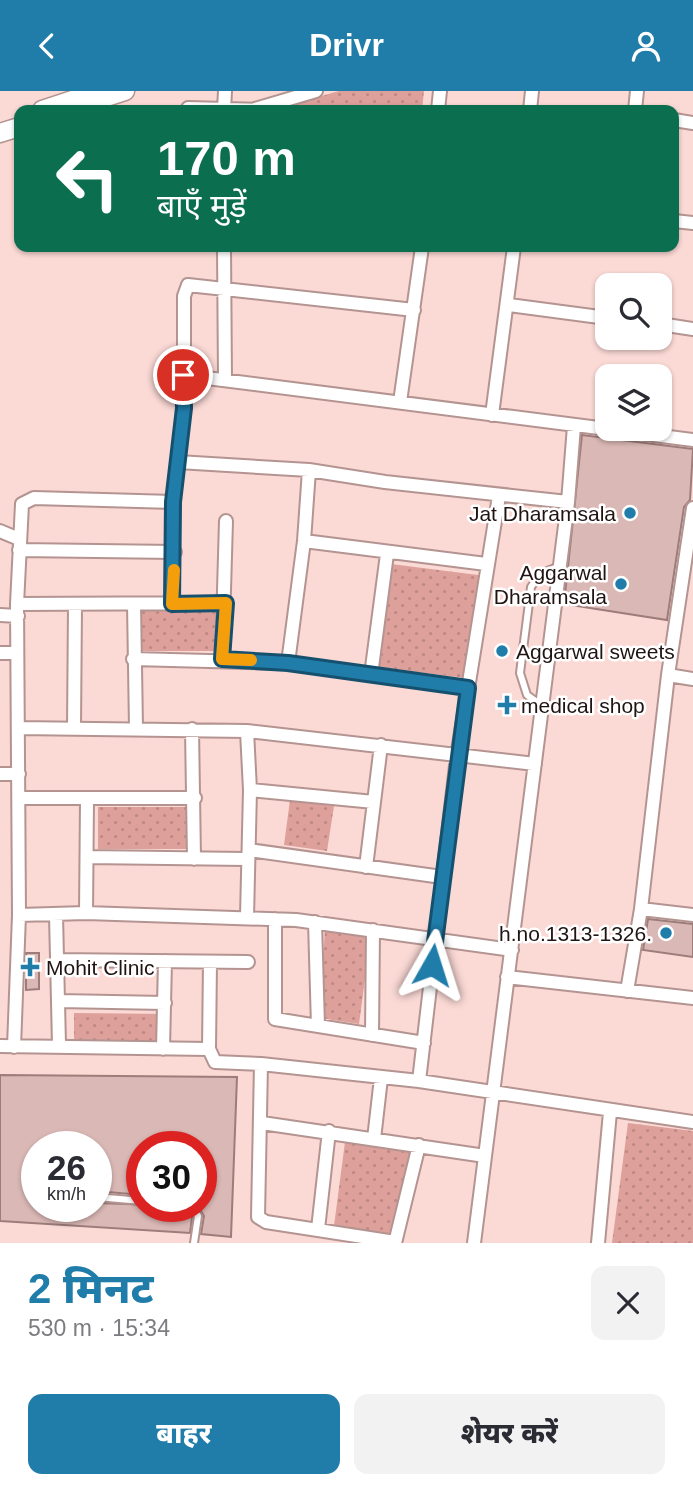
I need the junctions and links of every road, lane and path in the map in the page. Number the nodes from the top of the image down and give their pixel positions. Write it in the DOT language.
graph roads {
  1 [pos="100,91"];
  2 [pos="125,91"];
  3 [pos="316,91"];
  4 [pos="58,105"];
  5 [pos="83,105"];
  6 [pos="273,105"];
  7 [pos="224,252"];
  8 [pos="421,252"];
  9 [pos="514,252"];
  10 [pos="222,287"];
  11 [pos="509,305"];
  12 [pos="414,310"];
  13 [pos="595,316"];
  14 [pos="672,325"];
  15 [pos="693,328"];
  16 [pos="183,375"];
  17 [pos="225,379"];
  18 [pos="400,402"];
  19 [pos="492,415"];
  20 [pos="574,426"];
  21 [pos="693,440"];
  22 [pos="178,462"];
  23 [pos="309,470"];
  24 [pos="499,496"];
  25 [pos="173,502"];
  26 [pos="568,502"];
  27 [pos="693,508"];
  28 [pos="226,521"];
  29 [pos="0,531"];
  30 [pos="304,541"];
  31 [pos="19,544"];
  32 [pos="175,552"];
  33 [pos="387,554"];
  34 [pos="486,564"];
  35 [pos="560,566"];
  36 [pos="226,603"];
  37 [pos="134,604"];
  38 [pos="172,604"];
  39 [pos="75,606"];
  40 [pos="18,610"];
  41 [pos="0,615"];
  42 [pos="0,653"];
  43 [pos="16,653"];
  44 [pos="133,659"];
  45 [pos="222,659"];
  46 [pos="288,663"];
  47 [pos="371,675"];
  48 [pos="668,675"];
  49 [pos="693,679"];
  50 [pos="468,688"];
  51 [pos="542,706"];
  52 [pos="74,727"];
  53 [pos="18,728"];
  54 [pos="136,728"];
  55 [pos="192,729"];
  56 [pos="247,731"];
  57 [pos="381,745"];
  58 [pos="457,757"];
  59 [pos="535,764"];
  60 [pos="0,774"];
  61 [pos="19,774"];
  62 [pos="250,790"];
  63 [pos="19,799"];
  64 [pos="195,799"];
  65 [pos="88,800"];
  66 [pos="374,802"];
  67 [pos="248,854"];
  68 [pos="87,857"];
  69 [pos="194,859"];
  70 [pos="366,867"];
  71 [pos="442,877"];
  72 [pos="641,909"];
  73 [pos="86,913"];
  74 [pos="19,915"];
  75 [pos="56,915"];
  76 [pos="693,915"];
  77 [pos="247,917"];
  78 [pos="275,919"];
  79 [pos="315,922"];
  80 [pos="373,930"];
  81 [pos="434,940"];
  82 [pos="512,950"];
  83 [pos="57,960"];
  84 [pos="165,961"];
  85 [pos="210,961"];
  86 [pos="248,962"];
  87 [pos="507,977"];
  88 [pos="627,992"];
  89 [pos="693,998"];
  90 [pos="59,1002"];
  91 [pos="165,1003"];
  92 [pos="14,1005"];
  93 [pos="0,1006"];
  94 [pos="318,1026"];
  95 [pos="372,1035"];
  96 [pos="424,1043"];
  97 [pos="59,1045"];
  98 [pos="0,1046"];
  99 [pos="14,1047"];
  100 [pos="163,1049"];
  101 [pos="209,1049"];
  102 [pos="261,1064"];
  103 [pos="381,1078"];
  104 [pos="419,1081"];
  105 [pos="493,1093"];
  106 [pos="610,1112"];
  107 [pos="693,1122"];
  108 [pos="262,1123"];
  109 [pos="329,1131"];
  110 [pos="374,1139"];
  111 [pos="419,1145"];
  112 [pos="485,1156"];
  113 [pos="197,1222"];
  114 [pos="318,1229"];
  115 [pos="194,1243"];
  116 [pos="395,1243"];
  117 [pos="474,1243"];
  118 [pos="598,1243"];
  1 -- 4 [label="main road"];
  2 -- 5 [label="main road"];
  3 -- 6 [label="street"];
  7 -- 10 [label="street"];
  8 -- 12 [label="street"];
  9 -- 11 [label="street"];
  10 -- 12 [label="street"];
  10 -- 16 [label="street"];
  10 -- 17 [label="street"];
  11 -- 13 [label="street"];
  11 -- 19 [label="street"];
  12 -- 18 [label="street"];
  14 -- 15 [label="street"];
  16 -- 17 [label="street"];
  16 -- 22 [label="street"];
  17 -- 18 [label="street"];
  18 -- 19 [label="street"];
  19 -- 20 [label="street"];
  20 -- 21 [label="street"];
  20 -- 26 [label="street"];
  22 -- 23 [label="street"];
  22 -- 25 [label="street"];
  23 -- 24 [label="street"];
  23 -- 30 [label="street"];
  24 -- 26 [label="street"];
  24 -- 34 [label="street"];
  25 -- 31 [label="street"];
  25 -- 32 [label="street"];
  26 -- 35 [label="street"];
  27 -- 48 [label="street"];
  28 -- 36 [label="street"];
  29 -- 31 [label="street"];
  30 -- 33 [label="street"];
  30 -- 46 [label="street"];
  31 -- 32 [label="street"];
  31 -- 40 [label="street"];
  32 -- 38 [label="street"];
  33 -- 34 [label="street"];
  33 -- 47 [label="street"];
  34 -- 50 [label="street"];
  35 -- 51 [label="street"];
  35 -- 51 [label="lane"];
  36 -- 38 [label="street"];
  36 -- 45 [label="street"];
  37 -- 38 [label="street"];
  37 -- 39 [label="street"];
  37 -- 44 [label="street"];
  39 -- 40 [label="street"];
  39 -- 52 [label="street"];
  40 -- 41 [label="street"];
  40 -- 43 [label="street"];
  42 -- 43 [label="street"];
  43 -- 53 [label="street"];
  44 -- 45 [label="street"];
  44 -- 54 [label="street"];
  45 -- 46 [label="street"];
  46 -- 47 [label="street"];
  47 -- 50 [label="street"];
  48 -- 49 [label="street"];
  48 -- 72 [label="street"];
  50 -- 58 [label="street"];
  51 -- 59 [label="street"];
  52 -- 53 [label="street"];
  52 -- 54 [label="street"];
  53 -- 61 [label="street"];
  54 -- 55 [label="street"];
  55 -- 56 [label="street"];
  55 -- 64 [label="street"];
  56 -- 57 [label="street"];
  56 -- 62 [label="street"];
  57 -- 58 [label="street"];
  57 -- 66 [label="street"];
  58 -- 59 [label="street"];
  58 -- 71 [label="street"];
  59 -- 82 [label="street"];
  60 -- 61 [label="street"];
  61 -- 63 [label="street"];
  62 -- 66 [label="street"];
  62 -- 67 [label="street"];
  63 -- 65 [label="street"];
  63 -- 74 [label="street"];
  64 -- 65 [label="street"];
  64 -- 69 [label="street"];
  65 -- 68 [label="street"];
  66 -- 70 [label="street"];
  67 -- 69 [label="street"];
  67 -- 70 [label="street"];
  67 -- 77 [label="street"];
  68 -- 69 [label="street"];
  68 -- 73 [label="street"];
  70 -- 71 [label="street"];
  71 -- 81 [label="street"];
  72 -- 76 [label="street"];
  72 -- 88 [label="street"];
  73 -- 75 [label="street"];
  73 -- 77 [label="street"];
  74 -- 75 [label="street"];
  74 -- 92 [label="street"];
  75 -- 83 [label="street"];
  77 -- 78 [label="street"];
  78 -- 79 [label="street"];
  78 -- 94 [label="street"];
  79 -- 80 [label="street"];
  79 -- 94 [label="street"];
  80 -- 81 [label="street"];
  80 -- 95 [label="street"];
  81 -- 82 [label="street"];
  81 -- 96 [label="street"];
  82 -- 87 [label="street"];
  83 -- 84 [label="street"];
  83 -- 90 [label="street"];
  84 -- 85 [label="street"];
  84 -- 91 [label="street"];
  85 -- 86 [label="street"];
  85 -- 101 [label="street"];
  87 -- 88 [label="street"];
  87 -- 105 [label="street"];
  88 -- 89 [label="street"];
  90 -- 91 [label="street"];
  90 -- 97 [label="street"];
  91 -- 100 [label="street"];
  92 -- 93 [label="street"];
  92 -- 99 [label="street"];
  94 -- 95 [label="street"];
  95 -- 96 [label="street"];
  96 -- 104 [label="street"];
  97 -- 99 [label="street"];
  97 -- 100 [label="street"];
  98 -- 99 [label="street"];
  100 -- 101 [label="street"];
  101 -- 102 [label="street"];
  102 -- 103 [label="street"];
  102 -- 108 [label="street"];
  103 -- 104 [label="street"];
  103 -- 110 [label="street"];
  104 -- 105 [label="street"];
  105 -- 106 [label="street"];
  105 -- 112 [label="street"];
  106 -- 107 [label="street"];
  106 -- 118 [label="street"];
  108 -- 109 [label="street"];
  108 -- 114 [label="street"];
  109 -- 110 [label="street"];
  109 -- 114 [label="street"];
  110 -- 111 [label="street"];
  111 -- 112 [label="street"];
  111 -- 116 [label="street"];
  112 -- 117 [label="street"];
  113 -- 115 [label="lane"];
  114 -- 116 [label="street"];
}
